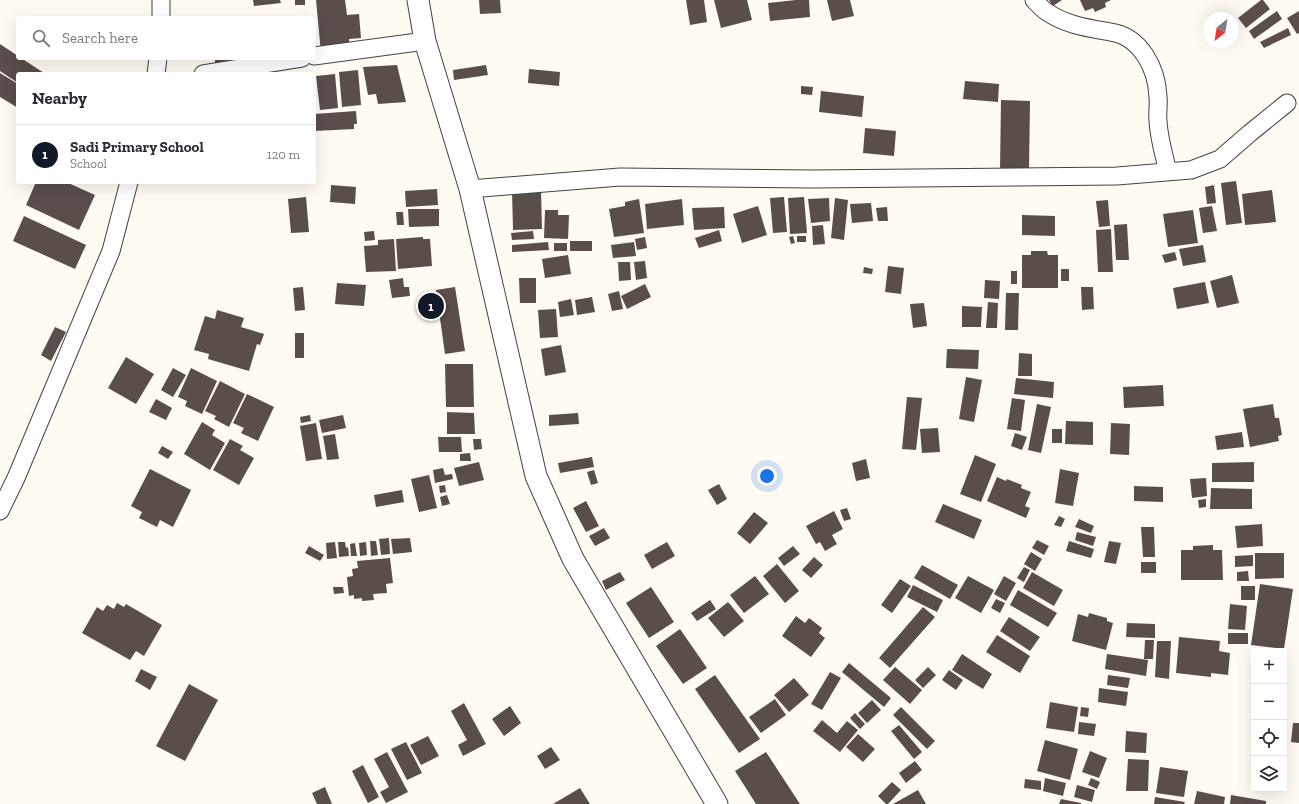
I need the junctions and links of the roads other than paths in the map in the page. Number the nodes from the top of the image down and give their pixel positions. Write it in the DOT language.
graph roads {
  1 [pos="161,0"];
  2 [pos="418,0"];
  3 [pos="1034,0"];
  4 [pos="161,16"];
  5 [pos="425,41"];
  6 [pos="316,56"];
  7 [pos="158,60"];
  8 [pos="290,60"];
  9 [pos="156,72"];
  10 [pos="215,72"];
  11 [pos="1287,103"];
  12 [pos="1168,172"];
  13 [pos="128,184"];
  14 [pos="470,189"];
  15 [pos="0,512"];
  16 [pos="717,804"];
  1 -- 4 [label="street"];
  2 -- 5 [label="street"];
  3 -- 12 [label="street"];
  5 -- 6 [label="street"];
  5 -- 14 [label="street"];
  7 -- 9 [label="street"];
  8 -- 10 [label="street"];
  11 -- 12 [label="street"];
  12 -- 14 [label="street"];
  13 -- 15 [label="street"];
  14 -- 16 [label="street"];
}
